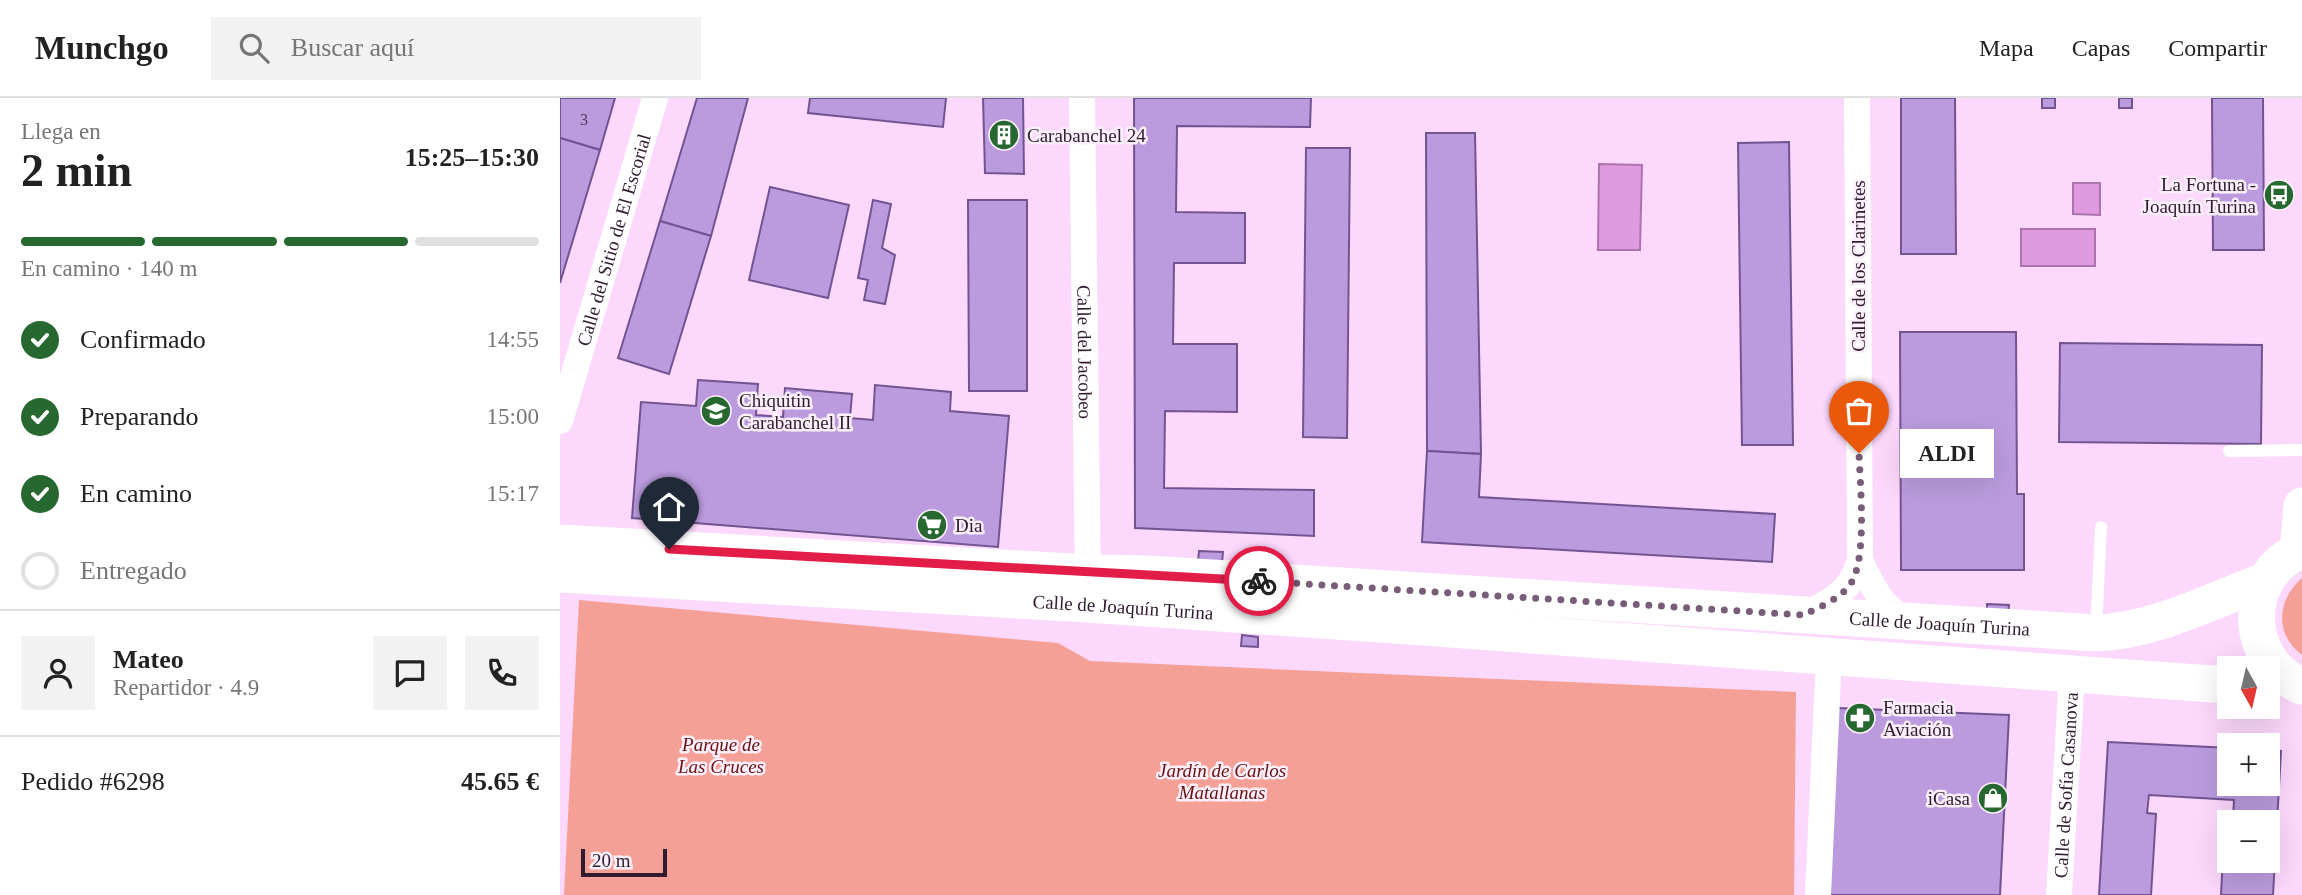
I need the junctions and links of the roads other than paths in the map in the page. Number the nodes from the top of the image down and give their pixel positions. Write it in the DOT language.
graph roads {
  1 [pos="655,98"];
  2 [pos="1082,98"];
  3 [pos="1857,98"];
  4 [pos="560,421"];
  5 [pos="2302,450"];
  6 [pos="2229,451"];
  7 [pos="2302,506"];
  8 [pos="2101,527"];
  9 [pos="560,544"];
  10 [pos="2300,550"];
  11 [pos="1860,560"];
  12 [pos="560,574"];
  13 [pos="2265,581"];
  14 [pos="1088,588"];
  15 [pos="1804,615"];
  16 [pos="1909,622"];
  17 [pos="2096,633"];
  18 [pos="1829,655"];
  19 [pos="2072,674"];
  20 [pos="2284,680"];
  21 [pos="2217,684"];
  22 [pos="1818,895"];
  23 [pos="2059,895"];
  1 -- 4 [label="street, Calle del Sitio de El Escorial"];
  2 -- 14 [label="street, Calle del Jacobeo"];
  3 -- 11 [label="street, Calle de los Clarinetes"];
  5 -- 6 [label="lane"];
  7 -- 10 [label="main road"];
  8 -- 17 [label="lane"];
  9 -- 14 [label="main road, Calle de Joaquín Turina"];
  10 -- 13 [label="main road"];
  11 -- 15 [label="street, Calle de los Clarinetes"];
  11 -- 16 [label="street, Calle de los Clarinetes"];
  12 -- 14 [label="main road, Calle de Joaquín Turina"];
  13 -- 17 [label="main road, Calle de Joaquín Turina"];
  13 -- 20 [label="main road"];
  14 -- 15 [label="main road, Calle de Joaquín Turina"];
  14 -- 18 [label="main road, Calle de Joaquín Turina"];
  15 -- 16 [label="main road, Calle de Joaquín Turina"];
  16 -- 17 [label="main road, Calle de Joaquín Turina"];
  18 -- 19 [label="main road, Calle de Joaquín Turina"];
  18 -- 22 [label="street"];
  19 -- 21 [label="main road, Calle de Joaquín Turina"];
  19 -- 23 [label="street, Calle de Sofía Casanova"];
}
